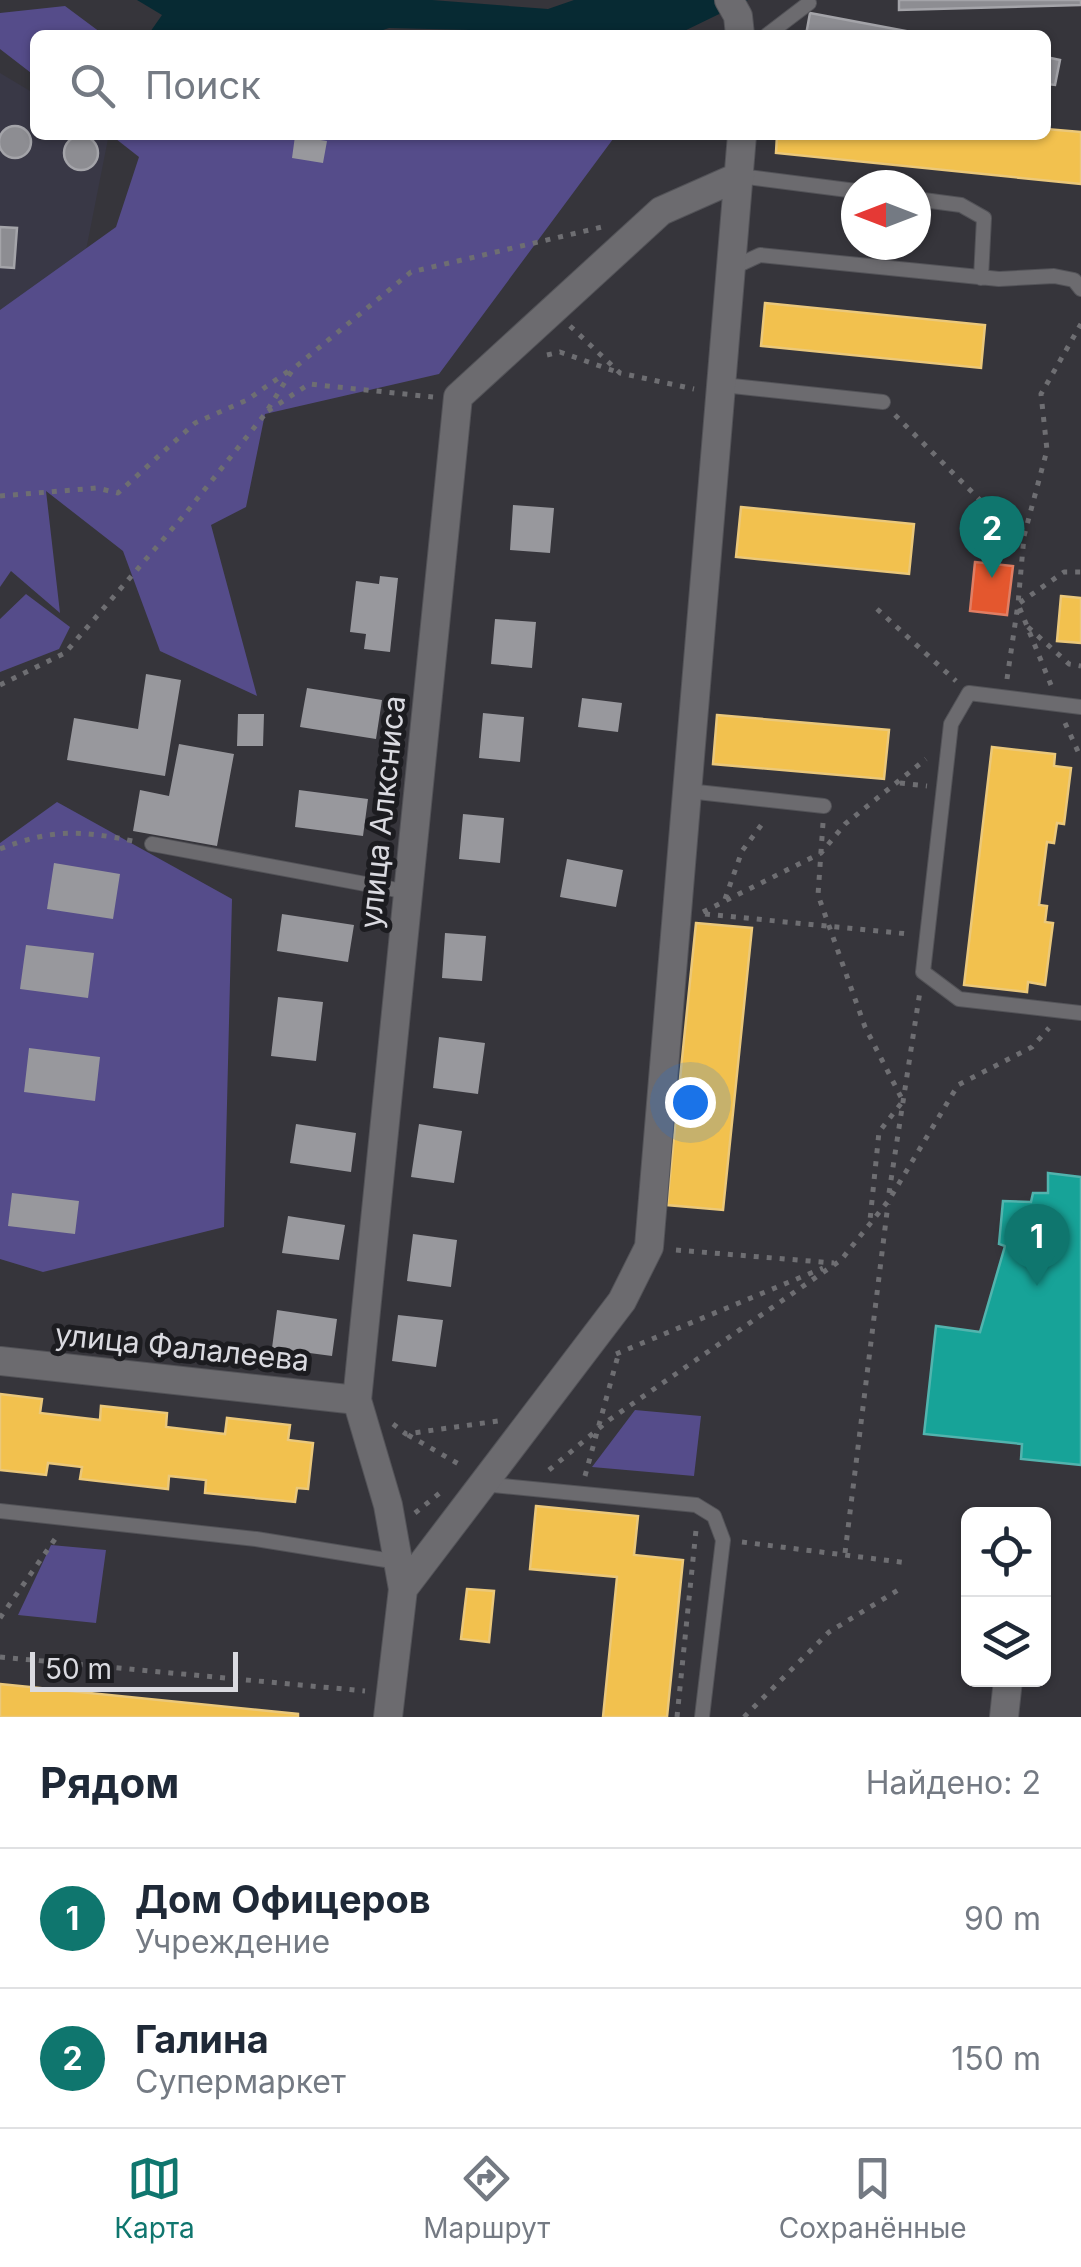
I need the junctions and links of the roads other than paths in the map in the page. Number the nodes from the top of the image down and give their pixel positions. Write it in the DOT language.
graph roads {
  1 [pos="809,3"];
  2 [pos="774,30"];
  3 [pos="742,140"];
  4 [pos="740,176"];
  5 [pos="841,189"];
  6 [pos="931,201"];
  7 [pos="732,268"];
  8 [pos="981,278"];
  9 [pos="1081,289"];
  10 [pos="722,390"];
  11 [pos="882,402"];
  12 [pos="1081,707"];
  13 [pos="688,791"];
  14 [pos="824,806"];
  15 [pos="152,844"];
  16 [pos="408,892"];
  17 [pos="1081,1013"];
  18 [pos="0,1361"];
  19 [pos="357,1400"];
  20 [pos="475,1477"];
  21 [pos="0,1511"];
  22 [pos="400,1575"];
  23 [pos="1007,1687"];
  24 [pos="390,1705"];
  25 [pos="702,1717"];
  26 [pos="1004,1717"];
  1 -- 2 [label="lane"];
  3 -- 4 [label="street"];
  4 -- 5 [label="lane"];
  4 -- 7 [label="street"];
  4 -- 16 [label="street, улица Алксниса"];
  6 -- 8 [label="lane"];
  7 -- 8 [label="lane"];
  7 -- 10 [label="street"];
  8 -- 9 [label="lane"];
  10 -- 11 [label="lane"];
  10 -- 13 [label="street"];
  12 -- 17 [label="lane"];
  13 -- 14 [label="lane"];
  13 -- 20 [label="street"];
  15 -- 16 [label="lane"];
  16 -- 19 [label="street, улица Алксниса"];
  18 -- 19 [label="street, улица Фалалеева"];
  19 -- 22 [label="street, улица Алксниса"];
  20 -- 22 [label="street"];
  20 -- 25 [label="lane"];
  21 -- 22 [label="lane"];
  22 -- 24 [label="street, улица Алксниса"];
  23 -- 26 [label="street"];
}
